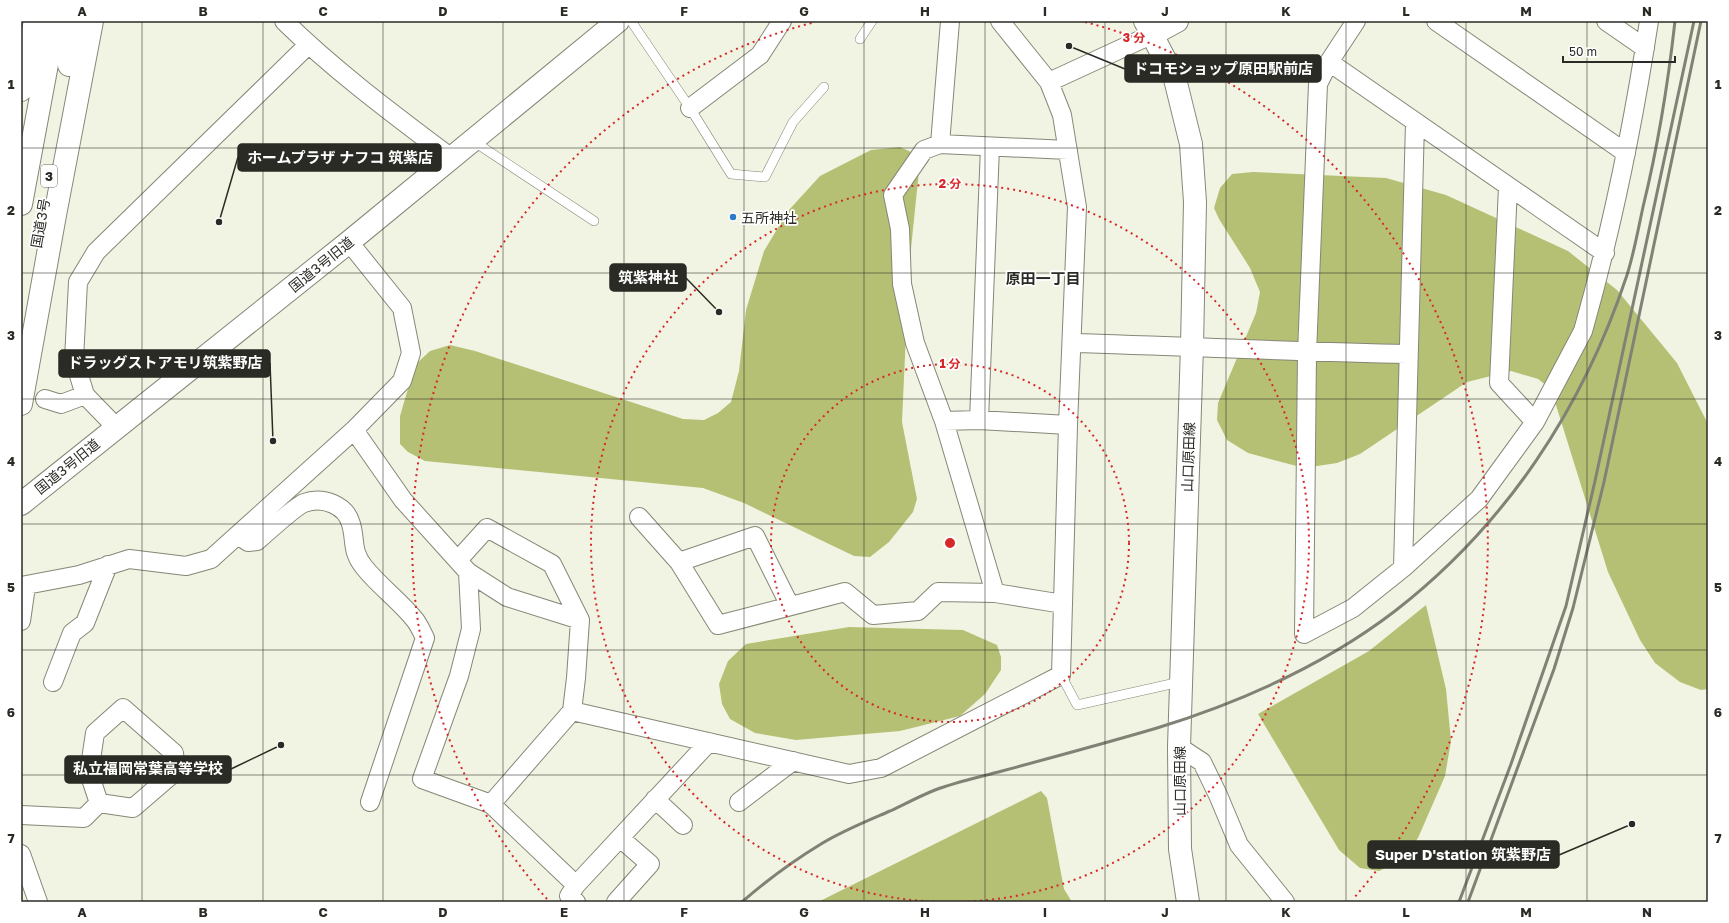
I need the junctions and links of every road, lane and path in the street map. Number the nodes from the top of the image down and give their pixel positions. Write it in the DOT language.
graph roads {
  1 [pos="35,21"];
  2 [pos="54,21"];
  3 [pos="76,21"];
  4 [pos="92,21"];
  5 [pos="284,21"];
  6 [pos="618,21"];
  7 [pos="631,21"];
  8 [pos="782,21"];
  9 [pos="872,21"];
  10 [pos="950,21"];
  11 [pos="1000,21"];
  12 [pos="1177,21"];
  13 [pos="1356,21"];
  14 [pos="1436,21"];
  15 [pos="1606,21"];
  16 [pos="1649,21"];
  17 [pos="1149,27"];
  18 [pos="860,39"];
  19 [pos="308,45"];
  20 [pos="1645,48"];
  21 [pos="1329,62"];
  22 [pos="1049,82"];
  23 [pos="824,87"];
  24 [pos="21,90"];
  25 [pos="690,108"];
  26 [pos="1415,123"];
  27 [pos="473,141"];
  28 [pos="940,144"];
  29 [pos="990,147"];
  30 [pos="1068,150"];
  31 [pos="1626,153"];
  32 [pos="450,157"];
  33 [pos="1508,187"];
  34 [pos="21,204"];
  35 [pos="594,220"];
  36 [pos="349,242"];
  37 [pos="1605,253"];
  38 [pos="21,331"];
  39 [pos="1072,343"];
  40 [pos="1192,346"];
  41 [pos="1307,352"];
  42 [pos="1408,354"];
  43 [pos="85,395"];
  44 [pos="45,399"];
  45 [pos="21,404"];
  46 [pos="979,420"];
  47 [pos="944,422"];
  48 [pos="1535,422"];
  49 [pos="1068,425"];
  50 [pos="116,427"];
  51 [pos="354,430"];
  52 [pos="21,504"];
  53 [pos="639,517"];
  54 [pos="238,535"];
  55 [pos="679,562"];
  56 [pos="108,565"];
  57 [pos="463,566"];
  58 [pos="1403,568"];
  59 [pos="24,586"];
  60 [pos="995,593"];
  61 [pos="1063,604"];
  62 [pos="790,606"];
  63 [pos="580,620"];
  64 [pos="21,621"];
  65 [pos="1061,675"];
  66 [pos="53,682"];
  67 [pos="1180,682"];
  68 [pos="572,711"];
  69 [pos="709,742"];
  70 [pos="1179,747"];
  71 [pos="793,761"];
  72 [pos="655,800"];
  73 [pos="370,802"];
  74 [pos="739,802"];
  75 [pos="99,803"];
  76 [pos="491,804"];
  77 [pos="21,815"];
  78 [pos="683,826"];
  79 [pos="620,838"];
  80 [pos="21,854"];
  81 [pos="576,894"];
  82 [pos="38,902"];
  83 [pos="616,902"];
  84 [pos="1188,902"];
  85 [pos="1285,902"];
  1 -- 24 [label="main road"];
  2 -- 34 [label="main road, 国道3号 / 3"];
  3 -- 38 [label="main road, 国道3号 / 3"];
  4 -- 45 [label="main road"];
  5 -- 19 [label="street"];
  6 -- 27 [label="main road, 国道3号旧道"];
  7 -- 25 [label="lane"];
  8 -- 25 [label="street"];
  9 -- 18 [label="lane"];
  10 -- 28 [label="street"];
  11 -- 22 [label="street"];
  12 -- 17 [label="main road"];
  13 -- 21 [label="street"];
  14 -- 31 [label="street"];
  15 -- 20 [label="street"];
  16 -- 20 [label="street"];
  17 -- 22 [label="street"];
  17 -- 40 [label="main road, 山口原田線"];
  19 -- 32 [label="street"];
  19 -- 43 [label="street"];
  20 -- 31 [label="street"];
  21 -- 26 [label="street"];
  21 -- 41 [label="street"];
  22 -- 30 [label="street"];
  23 -- 25 [label="lane"];
  26 -- 33 [label="street"];
  26 -- 42 [label="street"];
  27 -- 32 [label="main road, 国道3号旧道"];
  27 -- 35 [label="lane"];
  28 -- 29 [label="street"];
  28 -- 47 [label="street"];
  29 -- 30 [label="street"];
  29 -- 46 [label="street"];
  30 -- 39 [label="street"];
  31 -- 37 [label="street"];
  32 -- 36 [label="main road, 国道3号旧道"];
  33 -- 37 [label="street"];
  33 -- 48 [label="street"];
  36 -- 50 [label="main road, 国道3号旧道"];
  36 -- 51 [label="street"];
  37 -- 48 [label="street"];
  39 -- 40 [label="street"];
  39 -- 49 [label="street"];
  40 -- 41 [label="street"];
  40 -- 67 [label="main road, 山口原田線"];
  41 -- 42 [label="street"];
  41 -- 58 [label="street"];
  42 -- 58 [label="street"];
  43 -- 44 [label="street"];
  43 -- 50 [label="street"];
  46 -- 47 [label="street"];
  46 -- 49 [label="street"];
  47 -- 60 [label="street"];
  48 -- 58 [label="street"];
  49 -- 61 [label="street"];
  50 -- 52 [label="main road, 国道3号旧道"];
  51 -- 54 [label="street"];
  51 -- 57 [label="street"];
  53 -- 55 [label="street"];
  54 -- 56 [label="street"];
  54 -- 73 [label="street"];
  55 -- 62 [label="street"];
  55 -- 62 [label="street"];
  56 -- 59 [label="street"];
  56 -- 66 [label="street"];
  57 -- 63 [label="street"];
  57 -- 63 [label="street"];
  57 -- 76 [label="street"];
  59 -- 64 [label="street"];
  60 -- 61 [label="street"];
  60 -- 62 [label="street"];
  61 -- 65 [label="street"];
  63 -- 68 [label="street"];
  65 -- 67 [label="lane"];
  65 -- 71 [label="street"];
  67 -- 70 [label="main road, 山口原田線"];
  68 -- 69 [label="street"];
  68 -- 76 [label="street"];
  69 -- 71 [label="street"];
  69 -- 72 [label="street"];
  70 -- 84 [label="main road, 山口原田線"];
  70 -- 85 [label="street"];
  71 -- 74 [label="street"];
  72 -- 78 [label="street"];
  72 -- 79 [label="street"];
  75 -- 75 [label="street"];
  75 -- 77 [label="street"];
  76 -- 81 [label="street"];
  79 -- 81 [label="street"];
  79 -- 83 [label="street"];
  80 -- 82 [label="street"];
}
